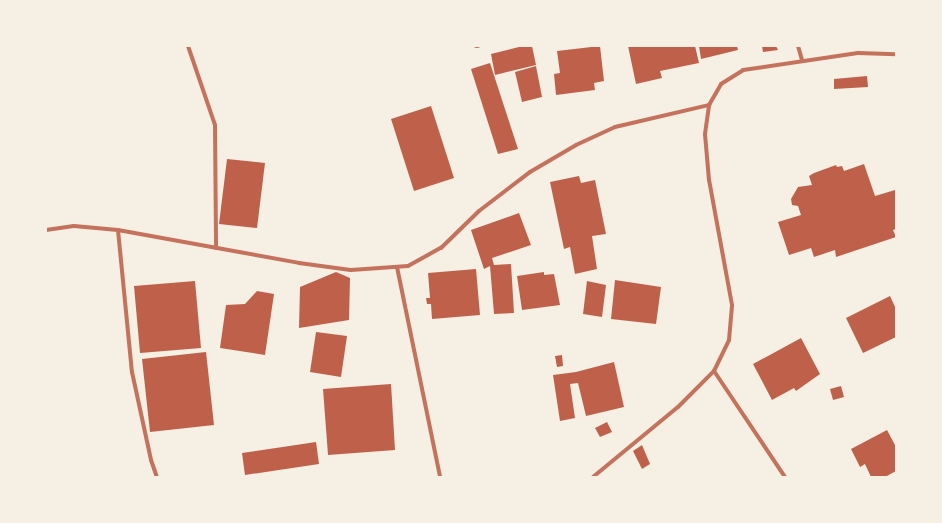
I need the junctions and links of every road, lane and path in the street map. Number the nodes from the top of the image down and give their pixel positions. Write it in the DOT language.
graph roads {
  1 [pos="188,46"];
  2 [pos="798,46"];
  3 [pos="896,54"];
  4 [pos="802,60"];
  5 [pos="710,105"];
  6 [pos="46,230"];
  7 [pos="118,230"];
  8 [pos="216,248"];
  9 [pos="397,267"];
  10 [pos="714,371"];
  11 [pos="157,477"];
  12 [pos="440,477"];
  13 [pos="593,477"];
  14 [pos="785,477"];
  1 -- 8 [label="street"];
  2 -- 4 [label="street"];
  3 -- 4 [label="street"];
  4 -- 5 [label="street"];
  5 -- 9 [label="street"];
  5 -- 10 [label="street"];
  6 -- 7 [label="street"];
  7 -- 8 [label="street"];
  7 -- 11 [label="street"];
  8 -- 9 [label="street"];
  9 -- 12 [label="street"];
  10 -- 13 [label="street"];
  10 -- 14 [label="street"];
}
